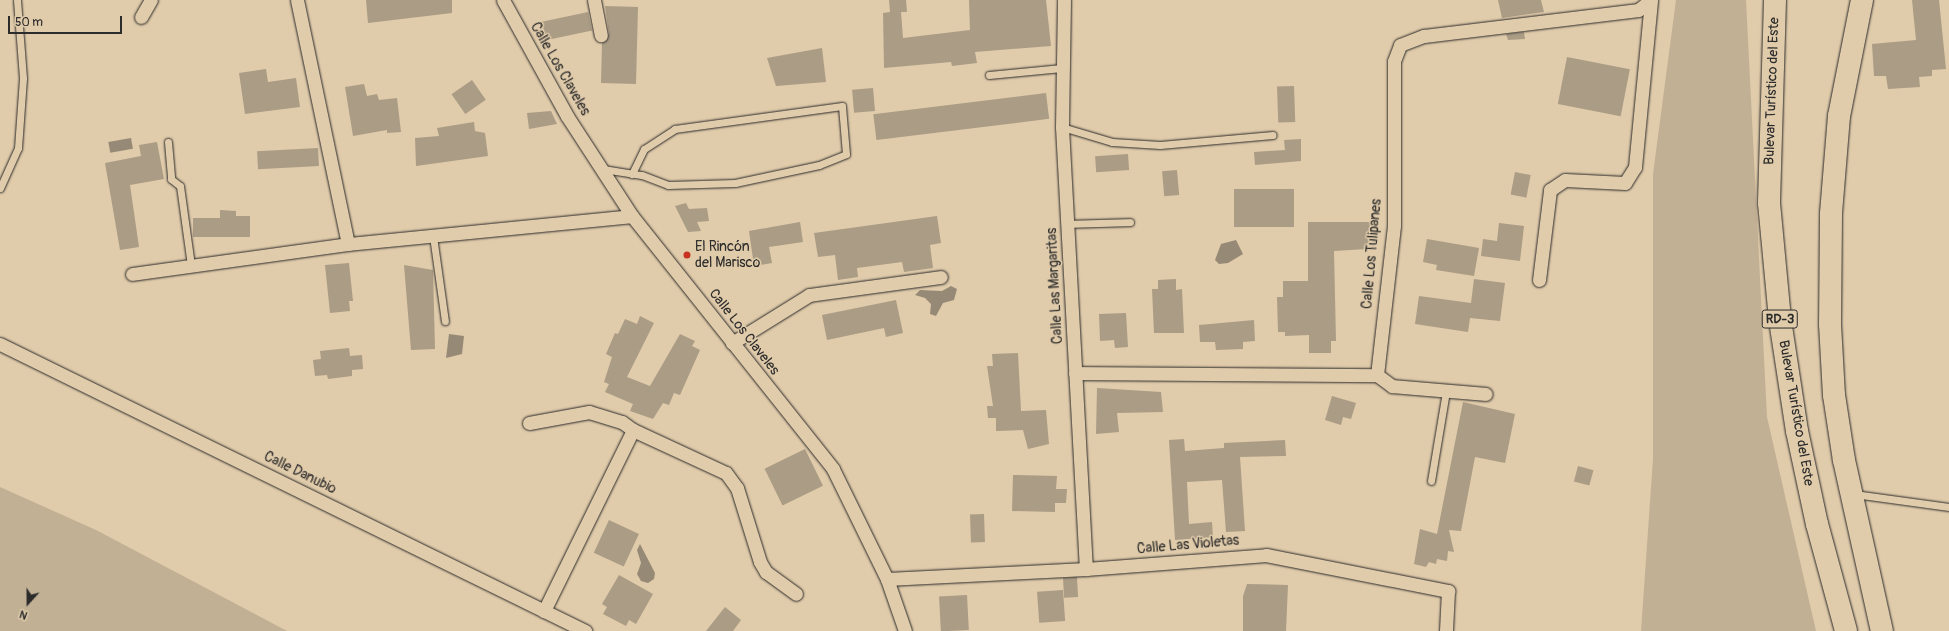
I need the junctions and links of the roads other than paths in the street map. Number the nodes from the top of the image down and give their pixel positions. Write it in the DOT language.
graph roads {
  1 [pos="16,0"];
  2 [pos="151,0"];
  3 [pos="297,0"];
  4 [pos="503,0"];
  5 [pos="594,0"];
  6 [pos="1064,0"];
  7 [pos="1651,0"];
  8 [pos="1776,0"];
  9 [pos="1862,0"];
  10 [pos="141,17"];
  11 [pos="601,35"];
  12 [pos="1062,68"];
  13 [pos="989,75"];
  14 [pos="1062,127"];
  15 [pos="1273,135"];
  16 [pos="168,142"];
  17 [pos="603,169"];
  18 [pos="632,174"];
  19 [pos="0,188"];
  20 [pos="632,216"];
  21 [pos="1130,222"];
  22 [pos="1068,224"];
  23 [pos="433,236"];
  24 [pos="348,244"];
  25 [pos="191,265"];
  26 [pos="132,274"];
  27 [pos="941,277"];
  28 [pos="1539,280"];
  29 [pos="446,321"];
  30 [pos="732,343"];
  31 [pos="0,344"];
  32 [pos="1075,373"];
  33 [pos="1377,375"];
  34 [pos="1446,391"];
  35 [pos="1486,394"];
  36 [pos="529,423"];
  37 [pos="633,430"];
  38 [pos="1431,481"];
  39 [pos="1851,494"];
  40 [pos="1949,507"];
  41 [pos="1086,569"];
  42 [pos="887,579"];
  43 [pos="796,594"];
  44 [pos="544,611"];
  45 [pos="585,631"];
  46 [pos="906,631"];
  47 [pos="1446,631"];
  48 [pos="1846,631"];
  49 [pos="1882,631"];
  1 -- 19 [label="lane"];
  2 -- 10 [label="street"];
  3 -- 24 [label="street"];
  4 -- 17 [label="street, Calle Los Claveles"];
  5 -- 11 [label="street"];
  6 -- 12 [label="street, Calle Las Margaritas"];
  7 -- 28 [label="street"];
  7 -- 33 [label="street, Calle Los Tulipanes"];
  8 -- 48 [label="highway, Bulevar Turístico del Este / RD-3"];
  9 -- 39 [label="highway"];
  12 -- 13 [label="lane"];
  12 -- 14 [label="street, Calle Las Margaritas"];
  14 -- 15 [label="lane"];
  14 -- 22 [label="street, Calle Las Margaritas"];
  16 -- 25 [label="lane"];
  17 -- 18 [label="lane"];
  17 -- 20 [label="street, Calle Los Claveles"];
  18 -- 18 [label="lane"];
  20 -- 23 [label="street"];
  20 -- 30 [label="street, Calle Los Claveles"];
  21 -- 22 [label="lane"];
  22 -- 32 [label="street, Calle Las Margaritas"];
  23 -- 24 [label="street"];
  23 -- 29 [label="lane"];
  24 -- 25 [label="street"];
  25 -- 26 [label="street"];
  27 -- 30 [label="street"];
  30 -- 42 [label="street, Calle Los Claveles"];
  31 -- 44 [label="street, Calle Danubio"];
  32 -- 33 [label="street"];
  32 -- 41 [label="street, Calle Las Margaritas"];
  33 -- 34 [label="street"];
  34 -- 35 [label="street"];
  34 -- 38 [label="lane"];
  36 -- 37 [label="street"];
  37 -- 43 [label="street"];
  37 -- 44 [label="street"];
  39 -- 40 [label="lane"];
  39 -- 49 [label="highway"];
  41 -- 42 [label="street, Calle Las Violetas"];
  41 -- 47 [label="street, Calle Las Violetas"];
  42 -- 46 [label="street, Calle Los Claveles"];
  44 -- 45 [label="street, Calle Danubio"];
}
